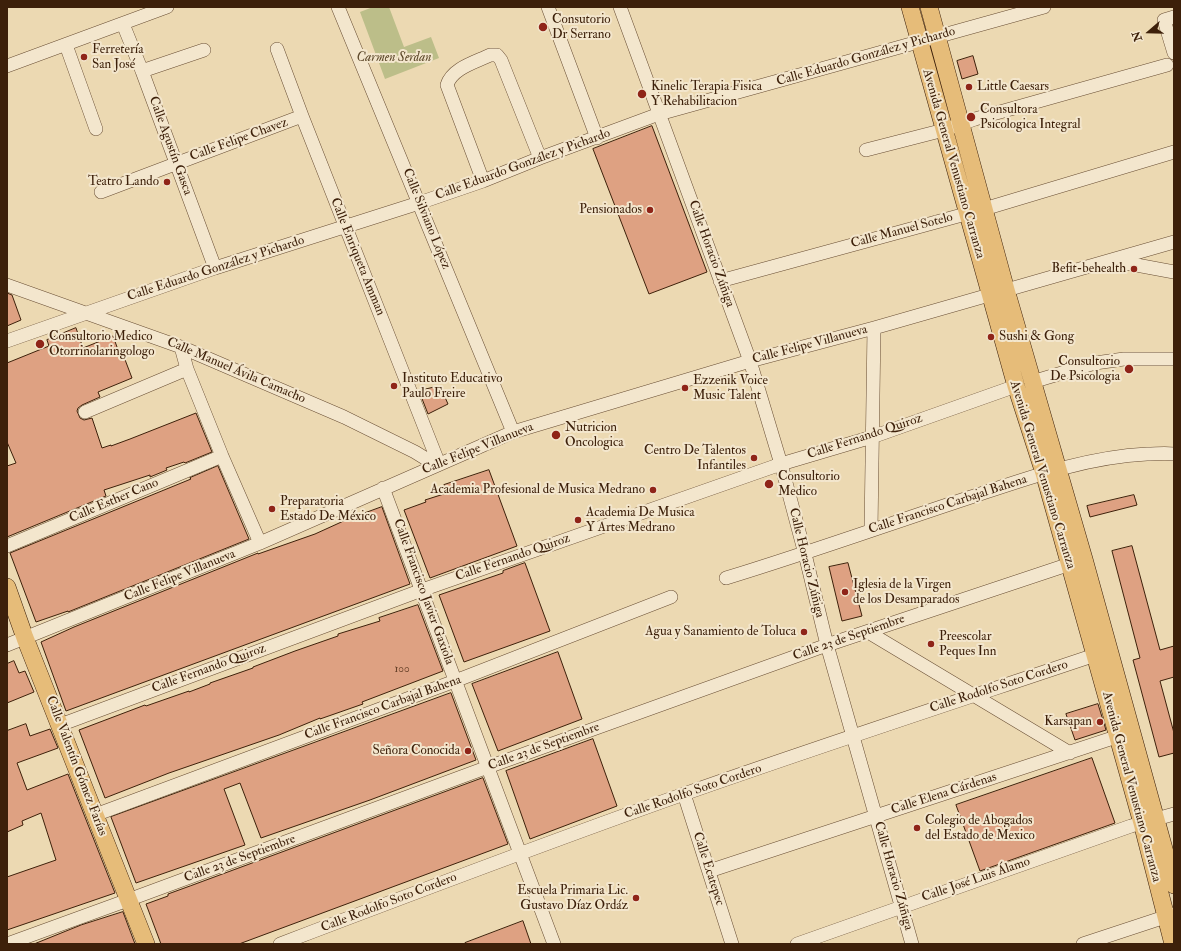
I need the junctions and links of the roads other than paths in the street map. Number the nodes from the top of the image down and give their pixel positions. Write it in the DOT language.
graph roads {
  1 [pos="167,7"];
  2 [pos="338,7"];
  3 [pos="548,7"];
  4 [pos="620,7"];
  5 [pos="910,7"];
  6 [pos="929,7"];
  7 [pos="1044,7"];
  8 [pos="1174,17"];
  9 [pos="123,24"];
  10 [pos="937,38"];
  11 [pos="919,42"];
  12 [pos="66,45"];
  13 [pos="277,49"];
  14 [pos="204,50"];
  15 [pos="1174,53"];
  16 [pos="1167,65"];
  17 [pos="7,66"];
  18 [pos="142,71"];
  19 [pos="660,114"];
  20 [pos="302,116"];
  21 [pos="961,124"];
  22 [pos="96,129"];
  23 [pos="944,130"];
  24 [pos="597,138"];
  25 [pos="866,150"];
  26 [pos="1174,152"];
  27 [pos="540,158"];
  28 [pos="176,163"];
  29 [pos="483,181"];
  30 [pos="101,192"];
  31 [pos="419,203"];
  32 [pos="984,209"];
  33 [pos="967,213"];
  34 [pos="346,228"];
  35 [pos="1174,242"];
  36 [pos="1111,260"];
  37 [pos="215,268"];
  38 [pos="1174,272"];
  39 [pos="720,281"];
  40 [pos="7,285"];
  41 [pos="1006,290"];
  42 [pos="989,295"];
  43 [pos="86,313"];
  44 [pos="874,328"];
  45 [pos="7,342"];
  46 [pos="181,347"];
  47 [pos="1174,358"];
  48 [pos="750,361"];
  49 [pos="187,369"];
  50 [pos="1032,382"];
  51 [pos="1016,386"];
  52 [pos="85,412"];
  53 [pos="514,432"];
  54 [pos="872,437"];
  55 [pos="1174,454"];
  56 [pos="222,456"];
  57 [pos="438,464"];
  58 [pos="781,464"];
  59 [pos="1051,471"];
  60 [pos="384,488"];
  61 [pos="871,530"];
  62 [pos="260,544"];
  63 [pos="7,546"];
  64 [pos="805,554"];
  65 [pos="1077,562"];
  66 [pos="726,578"];
  67 [pos="7,587"];
  68 [pos="422,590"];
  69 [pos="671,597"];
  70 [pos="868,632"];
  71 [pos="25,638"];
  72 [pos="7,645"];
  73 [pos="827,645"];
  74 [pos="1102,653"];
  75 [pos="456,681"];
  76 [pos="973,695"];
  77 [pos="60,725"];
  78 [pos="1125,734"];
  79 [pos="853,736"];
  80 [pos="1070,753"];
  81 [pos="488,767"];
  82 [pos="684,794"];
  83 [pos="95,815"];
  84 [pos="876,816"];
  85 [pos="1164,817"];
  86 [pos="520,854"];
  87 [pos="709,871"];
  88 [pos="1174,885"];
  89 [pos="128,900"];
  90 [pos="902,906"];
  91 [pos="1170,915"];
  92 [pos="7,944"];
  93 [pos="146,944"];
  94 [pos="280,944"];
  95 [pos="554,944"];
  96 [pos="732,944"];
  97 [pos="797,944"];
  98 [pos="912,944"];
  99 [pos="1083,944"];
  100 [pos="1173,944"];
  1 -- 9 [label="street"];
  2 -- 31 [label="street, Calle Silviano López"];
  3 -- 24 [label="street"];
  4 -- 19 [label="street, Calle Horacio Zúñiga"];
  5 -- 11 [label="main road, Avenida General Venustiano Carranza"];
  6 -- 10 [label="main road, Avenida General Venustiano Carranza"];
  7 -- 10 [label="street, Calle Eduardo González y Pichardo"];
  8 -- 15 [label="street"];
  9 -- 12 [label="street"];
  9 -- 18 [label="street, Calle Agustín Gasca"];
  10 -- 11 [label="street, Calle Eduardo González y Pichardo"];
  10 -- 21 [label="main road, Avenida General Venustiano Carranza"];
  11 -- 19 [label="street, Calle Eduardo González y Pichardo"];
  11 -- 23 [label="main road, Avenida General Venustiano Carranza"];
  12 -- 17 [label="street"];
  12 -- 22 [label="street"];
  13 -- 20 [label="street, Calle Enriqueta Amman"];
  14 -- 18 [label="street"];
  16 -- 21 [label="street"];
  18 -- 28 [label="street, Calle Agustín Gasca"];
  19 -- 24 [label="street, Calle Eduardo González y Pichardo"];
  19 -- 39 [label="street, Calle Horacio Zúñiga"];
  20 -- 28 [label="street, Calle Felipe Chavez"];
  20 -- 34 [label="street, Calle Enriqueta Amman"];
  21 -- 23 [label="street"];
  21 -- 32 [label="main road, Avenida General Venustiano Carranza"];
  23 -- 25 [label="street"];
  23 -- 33 [label="main road, Avenida General Venustiano Carranza"];
  24 -- 27 [label="street, Calle Eduardo González y Pichardo"];
  26 -- 32 [label="street, Calle Manuel Sotelo"];
  27 -- 29 [label="street, Calle Eduardo González y Pichardo"];
  27 -- 29 [label="street"];
  28 -- 30 [label="street, Calle Felipe Chavez"];
  28 -- 37 [label="street, Calle Agustín Gasca"];
  29 -- 31 [label="street, Calle Eduardo González y Pichardo"];
  31 -- 34 [label="street, Calle Eduardo González y Pichardo"];
  31 -- 53 [label="street, Calle Silviano López"];
  32 -- 33 [label="street, Calle Manuel Sotelo"];
  32 -- 41 [label="main road, Avenida General Venustiano Carranza"];
  33 -- 39 [label="street, Calle Manuel Sotelo"];
  33 -- 42 [label="main road, Avenida General Venustiano Carranza"];
  34 -- 37 [label="street, Calle Eduardo González y Pichardo"];
  34 -- 57 [label="street, Calle Enriqueta Amman"];
  35 -- 36 [label="street, Calle Felipe Villanueva"];
  36 -- 38 [label="street"];
  36 -- 41 [label="street, Calle Felipe Villanueva"];
  37 -- 43 [label="street, Calle Eduardo González y Pichardo"];
  39 -- 48 [label="street, Calle Horacio Zúñiga"];
  40 -- 43 [label="street, Calle Manuel Ávila Camacho"];
  41 -- 42 [label="street, Calle Felipe Villanueva"];
  41 -- 50 [label="main road, Avenida General Venustiano Carranza"];
  42 -- 44 [label="street, Calle Felipe Villanueva"];
  42 -- 51 [label="main road, Avenida General Venustiano Carranza"];
  43 -- 45 [label="street, Calle Eduardo González y Pichardo"];
  43 -- 46 [label="street, Calle Manuel Ávila Camacho"];
  44 -- 48 [label="street, Calle Felipe Villanueva"];
  44 -- 54 [label="street"];
  46 -- 49 [label="street"];
  46 -- 57 [label="street, Calle Manuel Ávila Camacho"];
  47 -- 50 [label="street"];
  48 -- 53 [label="street, Calle Felipe Villanueva"];
  48 -- 58 [label="street, Calle Horacio Zúñiga"];
  49 -- 52 [label="street"];
  49 -- 56 [label="street"];
  50 -- 59 [label="main road, Avenida General Venustiano Carranza"];
  51 -- 54 [label="street, Calle Fernando Quiroz"];
  51 -- 59 [label="main road, Avenida General Venustiano Carranza"];
  53 -- 57 [label="street, Calle Felipe Villanueva"];
  54 -- 58 [label="street, Calle Fernando Quiroz"];
  54 -- 61 [label="street"];
  55 -- 59 [label="street, Calle Francisco Carbajal Bahena"];
  56 -- 62 [label="street"];
  56 -- 63 [label="street, Calle Esther Cano"];
  57 -- 60 [label="street, Calle Felipe Villanueva"];
  58 -- 64 [label="street, Calle Horacio Zúñiga"];
  58 -- 68 [label="street, Calle Fernando Quiroz"];
  59 -- 61 [label="street, Calle Francisco Carbajal Bahena"];
  59 -- 65 [label="main road, Avenida General Venustiano Carranza"];
  60 -- 62 [label="street, Calle Felipe Villanueva"];
  60 -- 68 [label="street, Calle Francisco Javier Gaxiola"];
  61 -- 64 [label="street, Calle Francisco Carbajal Bahena"];
  62 -- 71 [label="street, Calle Felipe Villanueva"];
  64 -- 66 [label="street, Calle Francisco Carbajal Bahena"];
  64 -- 73 [label="street, Calle Horacio Zúñiga"];
  65 -- 70 [label="street, Calle 23 de Septiembre"];
  65 -- 74 [label="main road, Avenida General Venustiano Carranza"];
  67 -- 71 [label="main road, Calle Valentín Gómez Farías"];
  68 -- 75 [label="street, Calle Francisco Javier Gaxiola"];
  68 -- 77 [label="street, Calle Fernando Quiroz"];
  69 -- 75 [label="street, Calle Francisco Carbajal Bahena"];
  70 -- 73 [label="street, Calle 23 de Septiembre"];
  70 -- 76 [label="street"];
  71 -- 72 [label="street, Calle Felipe Villanueva"];
  71 -- 77 [label="main road, Calle Valentín Gómez Farías"];
  73 -- 79 [label="street, Calle Horacio Zúñiga"];
  73 -- 81 [label="street, Calle 23 de Septiembre"];
  74 -- 76 [label="street, Calle Rodolfo Soto Cordero"];
  74 -- 78 [label="main road, Avenida General Venustiano Carranza"];
  75 -- 81 [label="street, Calle Francisco Javier Gaxiola"];
  75 -- 83 [label="street, Calle Francisco Carbajal Bahena"];
  76 -- 79 [label="street, Calle Rodolfo Soto Cordero"];
  76 -- 80 [label="street"];
  77 -- 83 [label="main road, Calle Valentín Gómez Farías"];
  78 -- 80 [label="street, Calle Elena Cárdenas"];
  78 -- 85 [label="main road, Avenida General Venustiano Carranza"];
  79 -- 82 [label="street, Calle Rodolfo Soto Cordero"];
  79 -- 84 [label="street, Calle Horacio Zúñiga"];
  80 -- 84 [label="street, Calle Elena Cárdenas"];
  81 -- 86 [label="street, Calle Francisco Javier Gaxiola"];
  81 -- 89 [label="street, Calle 23 de Septiembre"];
  82 -- 86 [label="street, Calle Rodolfo Soto Cordero"];
  82 -- 87 [label="street, Calle Ecatepec"];
  83 -- 89 [label="main road, Calle Valentín Gómez Farías"];
  84 -- 87 [label="street, Calle Elena Cárdenas"];
  84 -- 90 [label="street, Calle Horacio Zúñiga"];
  85 -- 88 [label="main road, Avenida General Venustiano Carranza"];
  85 -- 90 [label="street, Calle José Luis Álamo"];
  85 -- 91 [label="main road, Avenida General Venustiano Carranza"];
  86 -- 94 [label="street, Calle Rodolfo Soto Cordero"];
  86 -- 95 [label="street, Calle Francisco Javier Gaxiola"];
  87 -- 96 [label="street, Calle Ecatepec"];
  89 -- 92 [label="street, Calle 23 de Septiembre"];
  89 -- 93 [label="main road, Calle Valentín Gómez Farías"];
  90 -- 97 [label="street, Calle José Luis Álamo"];
  90 -- 98 [label="street, Calle Horacio Zúñiga"];
  91 -- 99 [label="street"];
  91 -- 100 [label="main road, Avenida General Venustiano Carranza"];
}
